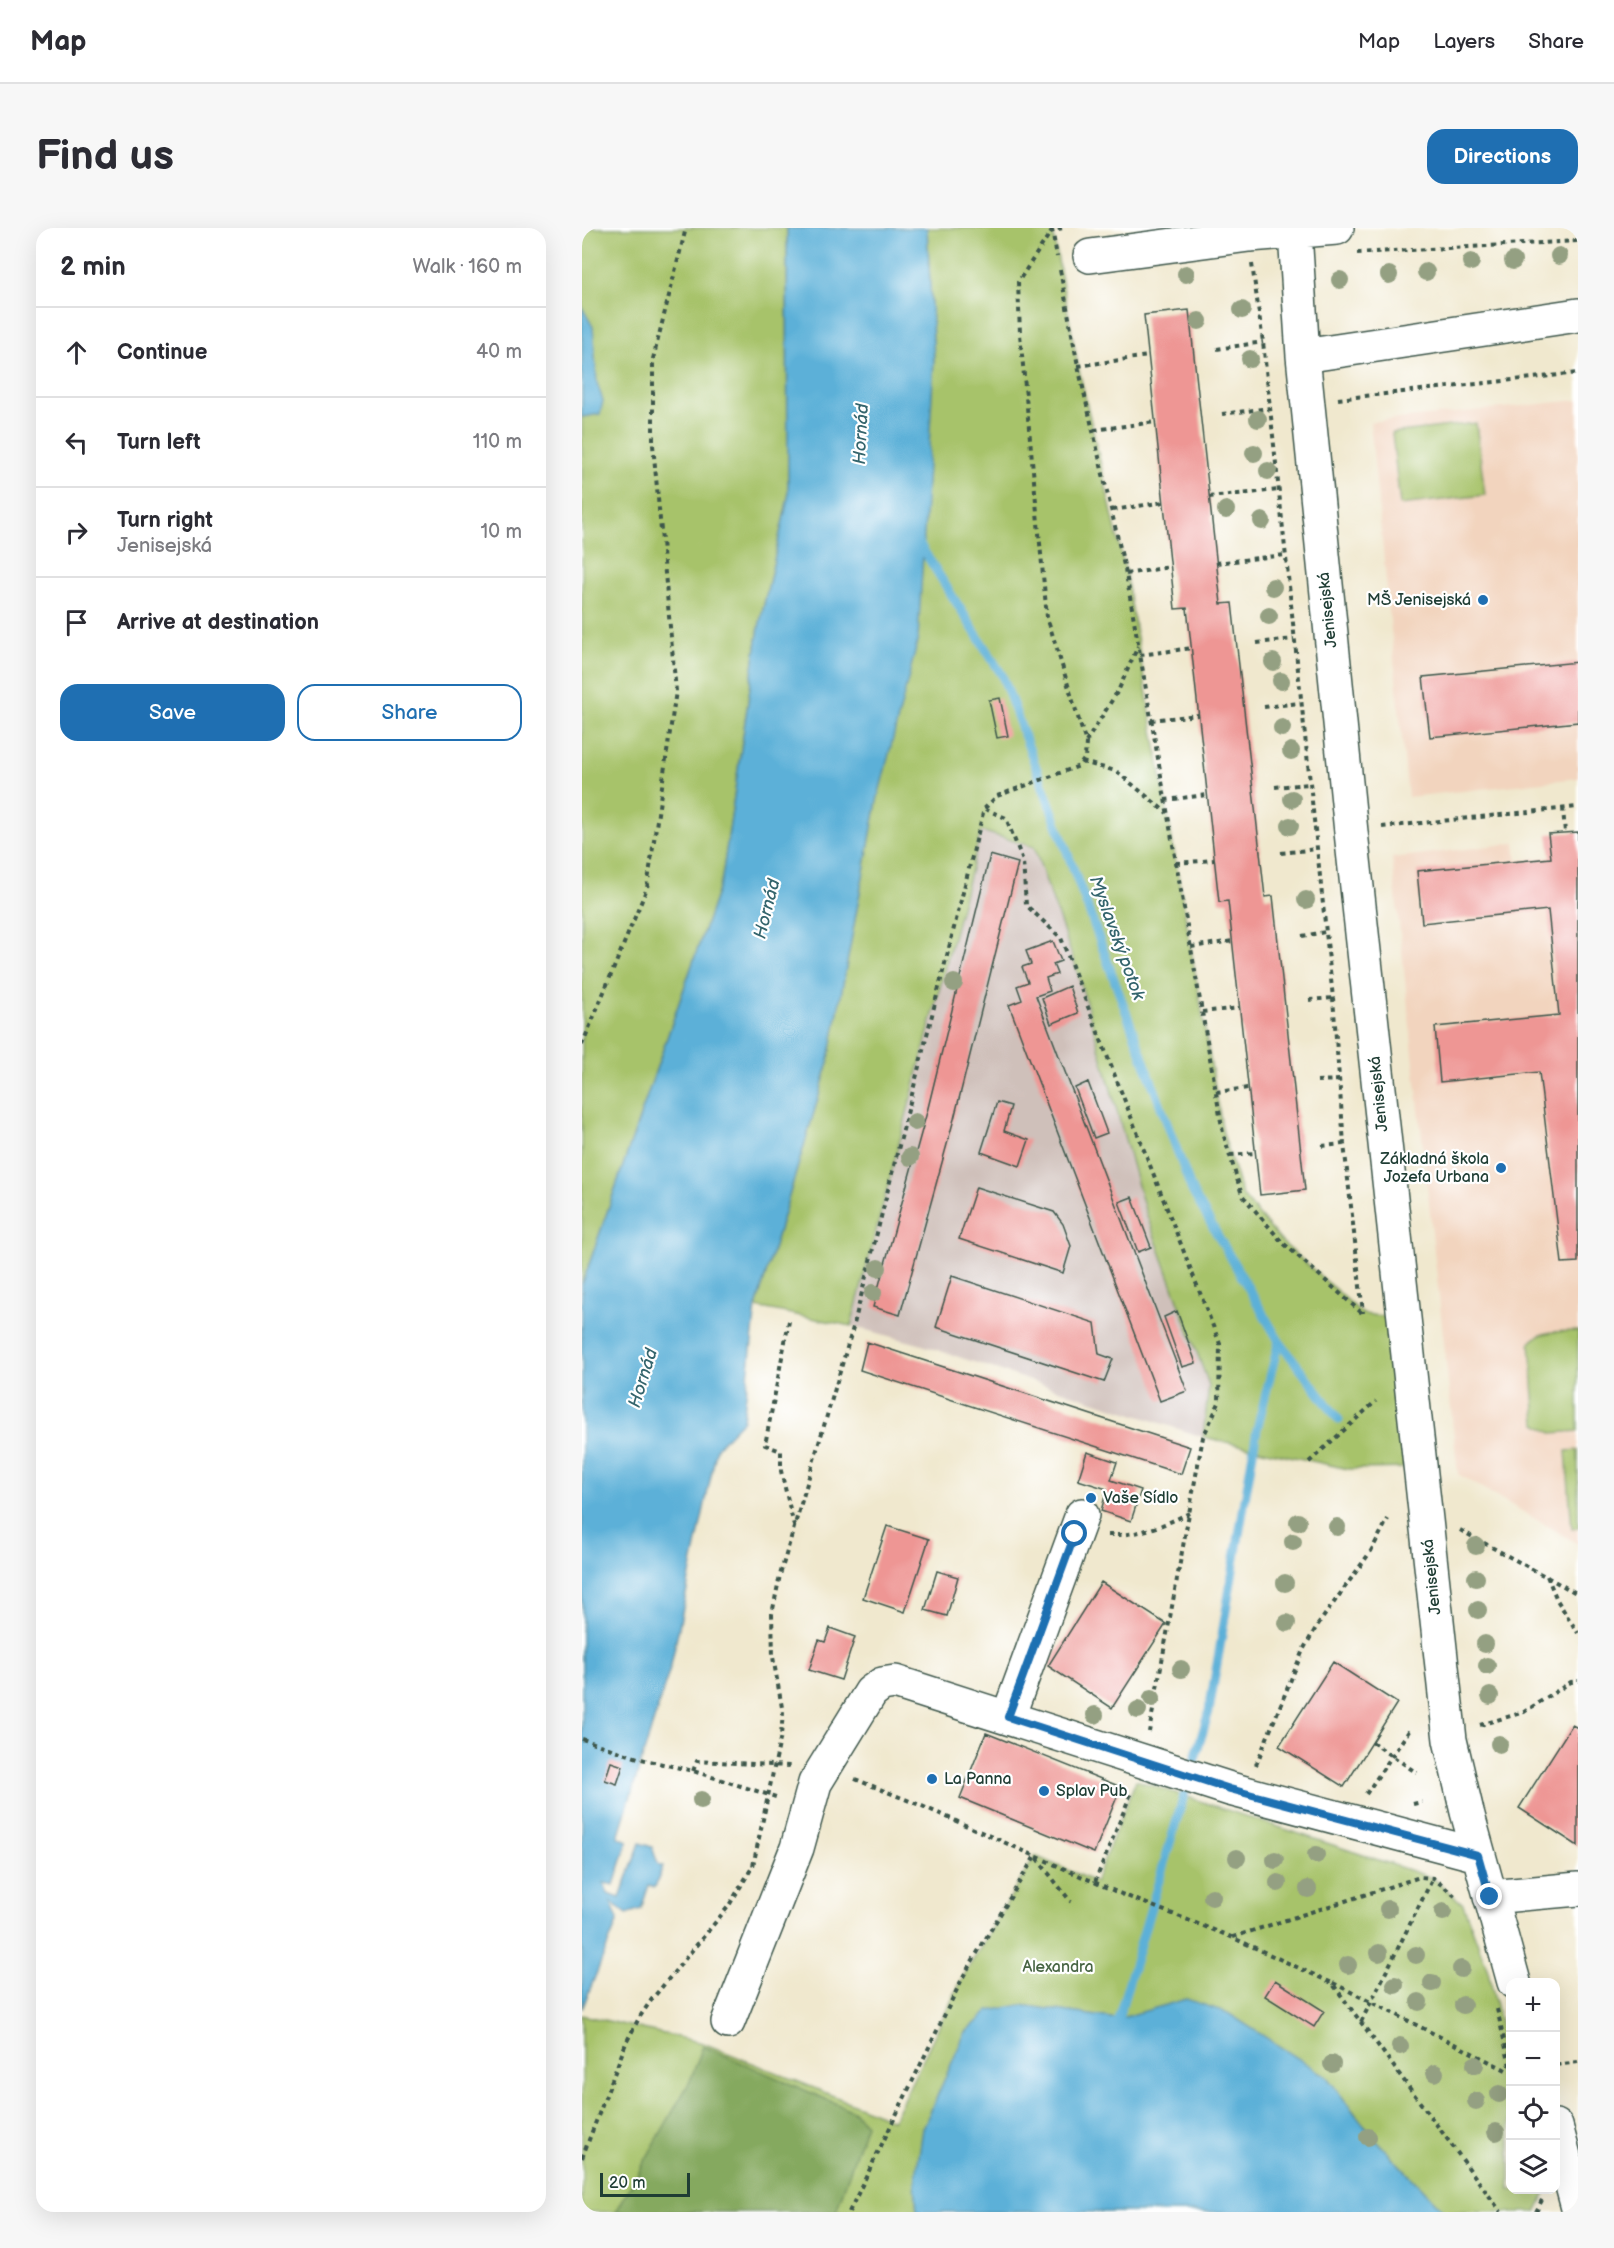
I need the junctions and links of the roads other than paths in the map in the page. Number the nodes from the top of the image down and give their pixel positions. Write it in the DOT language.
graph roads {
  1 [pos="1295,233"];
  2 [pos="1346,241"];
  3 [pos="1090,256"];
  4 [pos="1578,315"];
  5 [pos="1303,356"];
  6 [pos="1078,1525"];
  7 [pos="1008,1717"];
  8 [pos="1478,1855"];
  9 [pos="1578,1889"];
  10 [pos="1490,1897"];
  11 [pos="1513,1978"];
  12 [pos="728,2022"];
  13 [pos="1560,2140"];
  14 [pos="1578,2208"];
  1 -- 2 [label="street"];
  1 -- 3 [label="street"];
  1 -- 5 [label="street, Jenisejská"];
  4 -- 5 [label="street"];
  5 -- 8 [label="street, Jenisejská"];
  6 -- 7 [label="street"];
  7 -- 8 [label="street"];
  7 -- 12 [label="street"];
  8 -- 10 [label="street, Jenisejská"];
  9 -- 10 [label="street"];
  10 -- 11 [label="street, Jenisejská"];
  13 -- 14 [label="street"];
}
